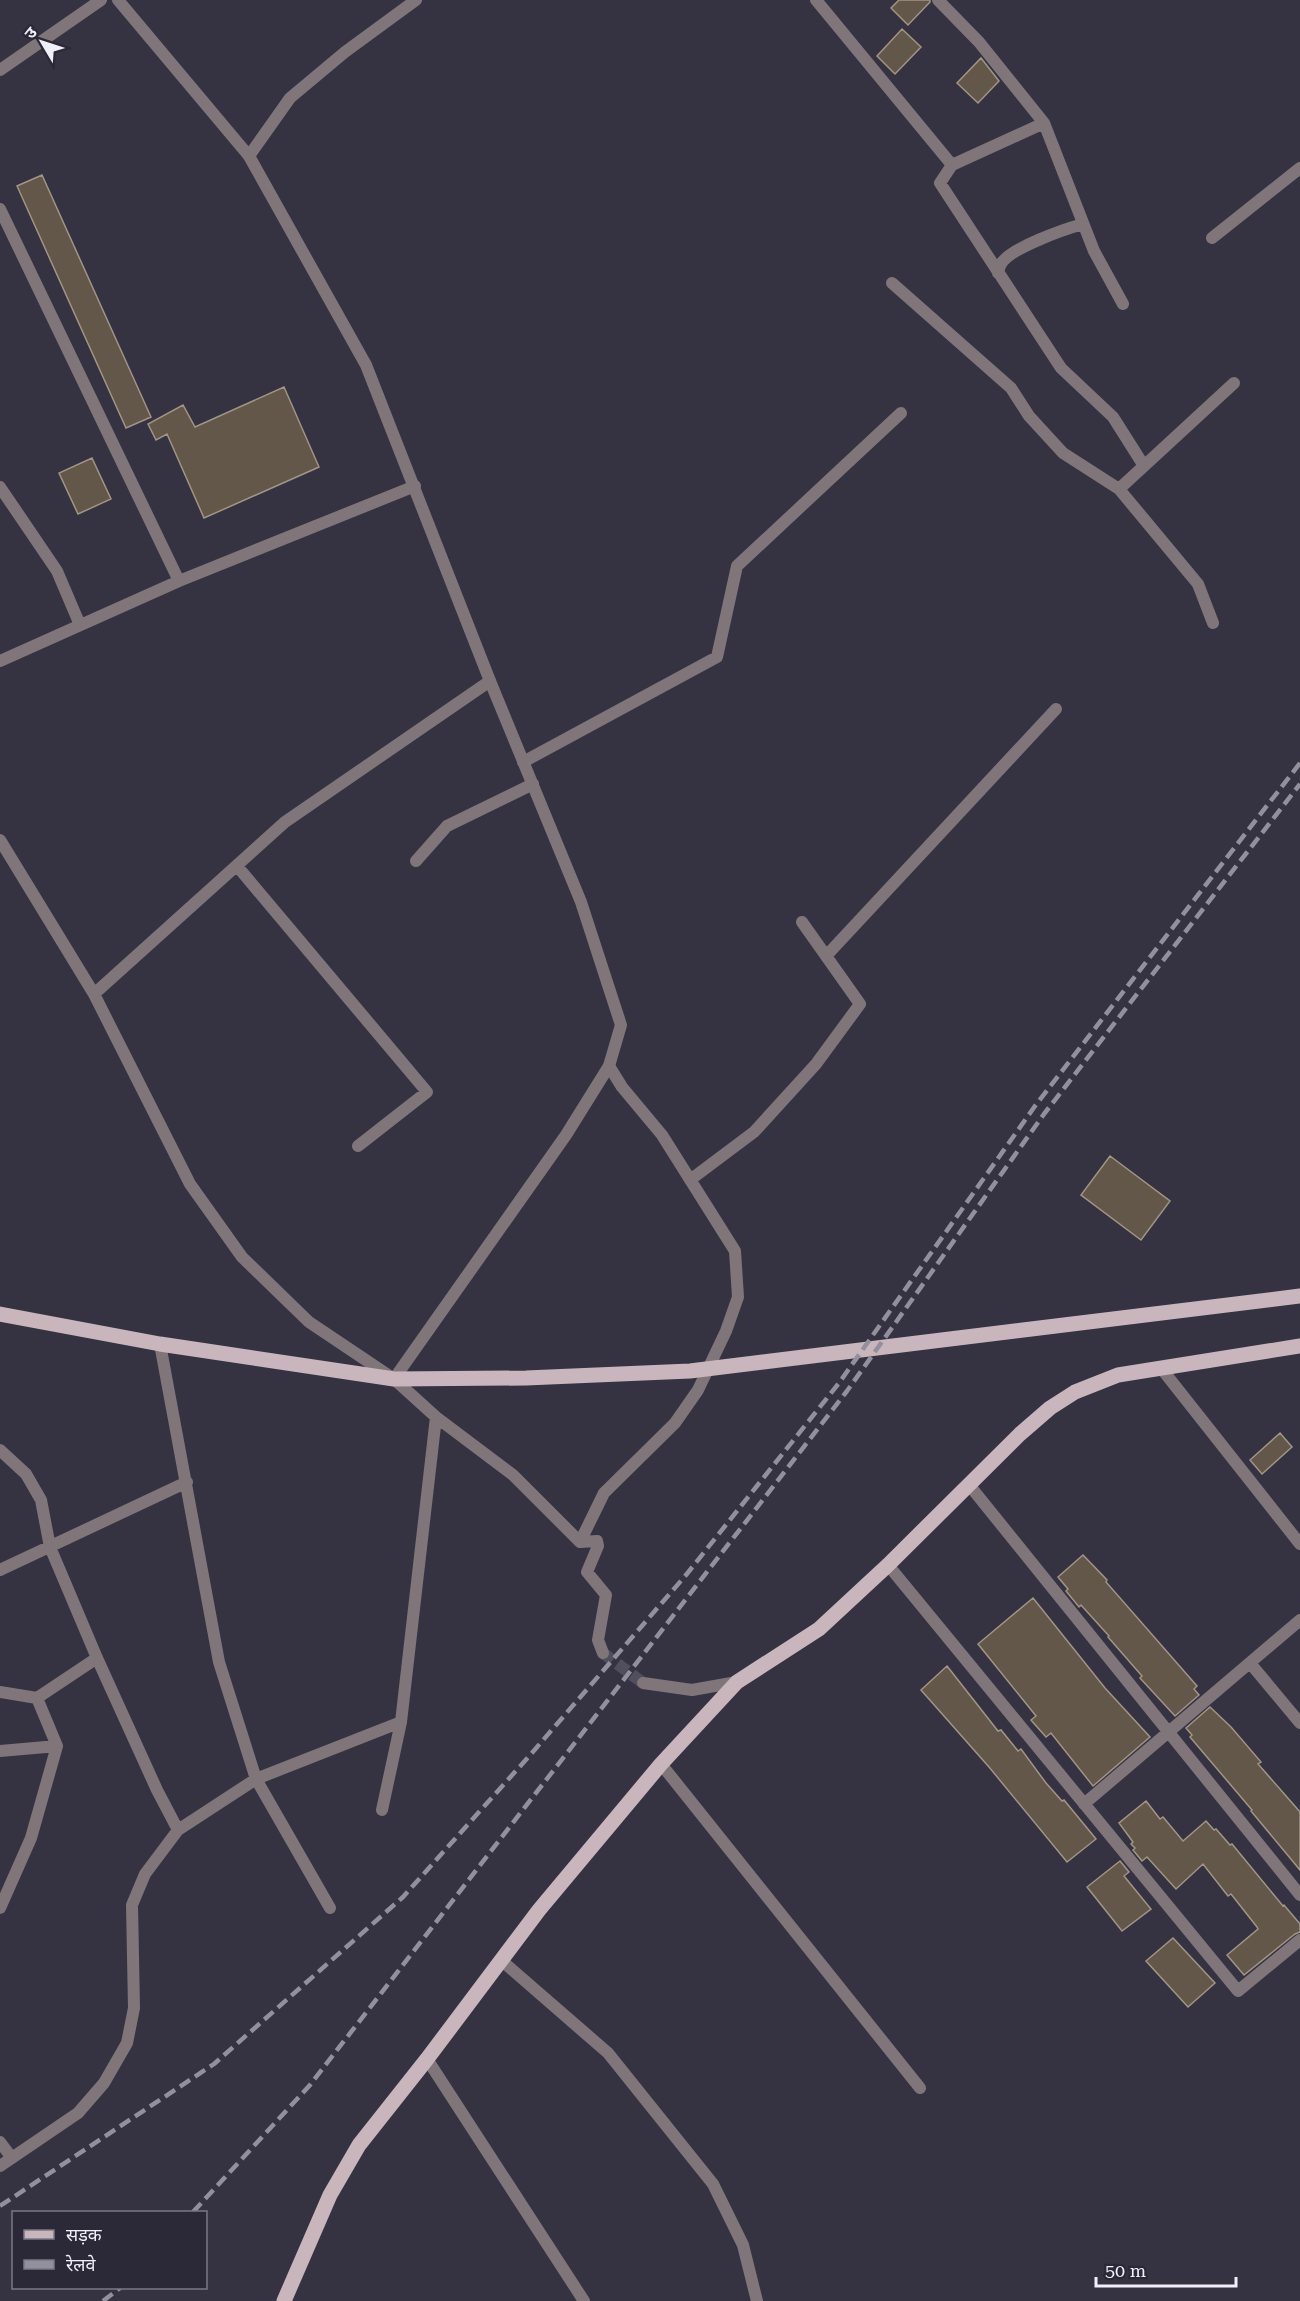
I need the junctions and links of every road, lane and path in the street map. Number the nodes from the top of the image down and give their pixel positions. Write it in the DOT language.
graph roads {
  1 [pos="101,0"];
  2 [pos="118,0"];
  3 [pos="416,0"];
  4 [pos="816,0"];
  5 [pos="938,0"];
  6 [pos="0,70"];
  7 [pos="1044,123"];
  8 [pos="249,156"];
  9 [pos="952,165"];
  10 [pos="1300,168"];
  11 [pos="0,209"];
  12 [pos="1083,224"];
  13 [pos="1212,238"];
  14 [pos="998,273"];
  15 [pos="892,283"];
  16 [pos="1123,304"];
  17 [pos="1234,383"];
  18 [pos="901,412"];
  19 [pos="1144,466"];
  20 [pos="415,486"];
  21 [pos="0,487"];
  22 [pos="1119,489"];
  23 [pos="179,581"];
  24 [pos="1213,623"];
  25 [pos="80,625"];
  26 [pos="0,661"];
  27 [pos="490,681"];
  28 [pos="1056,709"];
  29 [pos="523,762"];
  30 [pos="532,784"];
  31 [pos="0,840"];
  32 [pos="416,861"];
  33 [pos="237,866"];
  34 [pos="802,922"];
  35 [pos="827,955"];
  36 [pos="94,994"];
  37 [pos="609,1066"];
  38 [pos="358,1146"];
  39 [pos="690,1180"];
  40 [pos="1300,1296"];
  41 [pos="0,1314"];
  42 [pos="160,1344"];
  43 [pos="1300,1346"];
  44 [pos="1161,1368"];
  45 [pos="394,1379"];
  46 [pos="436,1417"];
  47 [pos="0,1450"];
  48 [pos="187,1482"];
  49 [pos="970,1486"];
  50 [pos="580,1542"];
  51 [pos="1300,1544"];
  52 [pos="50,1547"];
  53 [pos="888,1566"];
  54 [pos="0,1570"];
  55 [pos="1300,1620"];
  56 [pos="603,1653"];
  57 [pos="97,1658"];
  58 [pos="1250,1664"];
  59 [pos="737,1682"];
  60 [pos="643,1683"];
  61 [pos="0,1692"];
  62 [pos="37,1698"];
  63 [pos="401,1722"];
  64 [pos="1300,1723"];
  65 [pos="1170,1733"];
  66 [pos="57,1746"];
  67 [pos="0,1751"];
  68 [pos="661,1764"];
  69 [pos="256,1779"];
  70 [pos="1084,1804"];
  71 [pos="382,1810"];
  72 [pos="178,1830"];
  73 [pos="1300,1895"];
  74 [pos="0,1908"];
  75 [pos="330,1908"];
  76 [pos="1300,1940"];
  77 [pos="501,1960"];
  78 [pos="427,2059"];
  79 [pos="920,2088"];
  80 [pos="0,2142"];
  81 [pos="12,2158"];
  82 [pos="0,2166"];
  83 [pos="284,2301"];
  84 [pos="584,2301"];
  85 [pos="757,2301"];
  1 -- 6 [label="street"];
  2 -- 8 [label="street"];
  3 -- 8 [label="street"];
  4 -- 9 [label="street"];
  5 -- 7 [label="street"];
  7 -- 9 [label="street"];
  7 -- 12 [label="street"];
  8 -- 20 [label="street"];
  9 -- 14 [label="street"];
  10 -- 13 [label="street"];
  11 -- 23 [label="street"];
  12 -- 14 [label="street"];
  12 -- 16 [label="street"];
  14 -- 19 [label="street"];
  15 -- 22 [label="street"];
  17 -- 19 [label="street"];
  18 -- 29 [label="street"];
  19 -- 22 [label="street"];
  20 -- 23 [label="street"];
  20 -- 27 [label="street"];
  21 -- 25 [label="street"];
  22 -- 24 [label="street"];
  23 -- 25 [label="street"];
  25 -- 26 [label="street"];
  27 -- 29 [label="street"];
  27 -- 33 [label="street"];
  28 -- 35 [label="street"];
  29 -- 30 [label="street"];
  30 -- 32 [label="street"];
  30 -- 37 [label="street"];
  31 -- 36 [label="street"];
  33 -- 36 [label="street"];
  33 -- 38 [label="street"];
  34 -- 35 [label="street"];
  35 -- 39 [label="street"];
  36 -- 45 [label="street"];
  37 -- 39 [label="street"];
  37 -- 45 [label="street"];
  39 -- 50 [label="street"];
  40 -- 45 [label="main road"];
  41 -- 42 [label="main road"];
  42 -- 45 [label="main road"];
  42 -- 48 [label="street"];
  43 -- 44 [label="main road"];
  44 -- 49 [label="main road"];
  44 -- 51 [label="street"];
  45 -- 46 [label="street"];
  46 -- 50 [label="street"];
  46 -- 63 [label="street"];
  47 -- 52 [label="street"];
  48 -- 52 [label="street"];
  48 -- 69 [label="street"];
  49 -- 53 [label="main road"];
  49 -- 65 [label="street"];
  50 -- 56 [label="street"];
  52 -- 54 [label="street"];
  52 -- 57 [label="street"];
  53 -- 59 [label="main road"];
  53 -- 70 [label="street"];
  55 -- 58 [label="street"];
  57 -- 62 [label="street"];
  57 -- 72 [label="street"];
  58 -- 64 [label="street"];
  58 -- 65 [label="street"];
  59 -- 60 [label="street"];
  59 -- 68 [label="main road"];
  61 -- 62 [label="street"];
  62 -- 66 [label="street"];
  63 -- 69 [label="street"];
  63 -- 71 [label="street"];
  65 -- 70 [label="street"];
  65 -- 73 [label="street"];
  66 -- 67 [label="street"];
  66 -- 74 [label="street"];
  68 -- 77 [label="main road"];
  68 -- 79 [label="street"];
  69 -- 72 [label="street"];
  69 -- 75 [label="street"];
  70 -- 76 [label="street"];
  72 -- 81 [label="street"];
  77 -- 78 [label="main road"];
  77 -- 85 [label="street"];
  78 -- 83 [label="main road"];
  78 -- 84 [label="street"];
  80 -- 81 [label="street"];
  81 -- 82 [label="street"];
}
